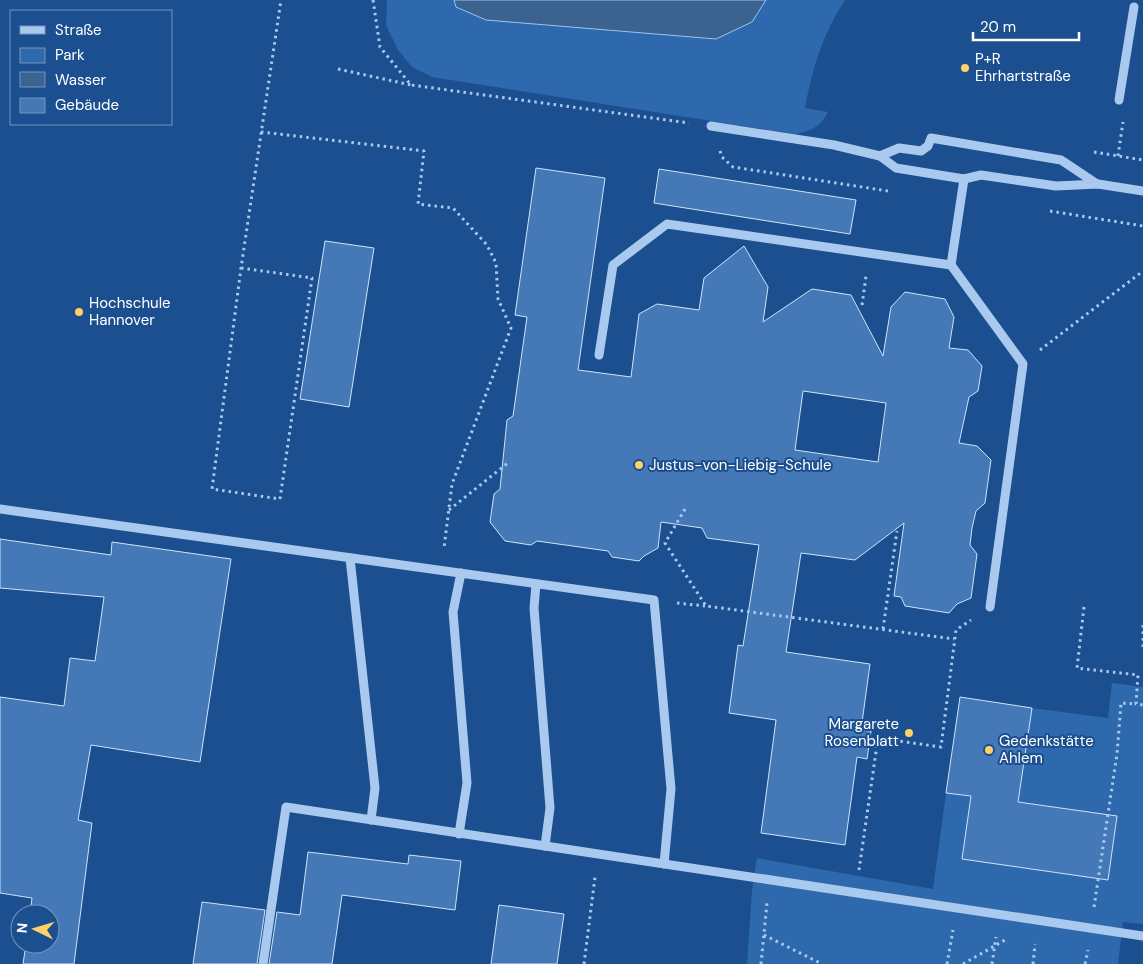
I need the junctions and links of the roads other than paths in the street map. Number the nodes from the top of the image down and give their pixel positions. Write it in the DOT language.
graph roads {
  1 [pos="1134,7"];
  2 [pos="1119,100"];
  3 [pos="710,126"];
  4 [pos="880,156"];
  5 [pos="964,178"];
  6 [pos="1098,184"];
  7 [pos="1143,191"];
  8 [pos="951,265"];
  9 [pos="599,355"];
  10 [pos="0,509"];
  11 [pos="350,558"];
  12 [pos="461,573"];
  13 [pos="536,584"];
  14 [pos="990,606"];
  15 [pos="371,820"];
  16 [pos="459,834"];
  17 [pos="545,846"];
  18 [pos="664,864"];
  19 [pos="1143,936"];
  20 [pos="263,964"];
  1 -- 2 [label="lane"];
  3 -- 4 [label="lane"];
  4 -- 5 [label="lane"];
  4 -- 6 [label="lane"];
  5 -- 6 [label="lane"];
  5 -- 8 [label="lane"];
  6 -- 7 [label="lane"];
  8 -- 9 [label="lane"];
  8 -- 14 [label="lane"];
  10 -- 11 [label="lane"];
  11 -- 12 [label="lane"];
  11 -- 15 [label="lane"];
  12 -- 13 [label="lane"];
  12 -- 16 [label="lane"];
  13 -- 17 [label="lane"];
  13 -- 18 [label="lane"];
  15 -- 16 [label="lane"];
  15 -- 20 [label="lane"];
  16 -- 17 [label="lane"];
  17 -- 18 [label="lane"];
  18 -- 19 [label="lane"];
}
